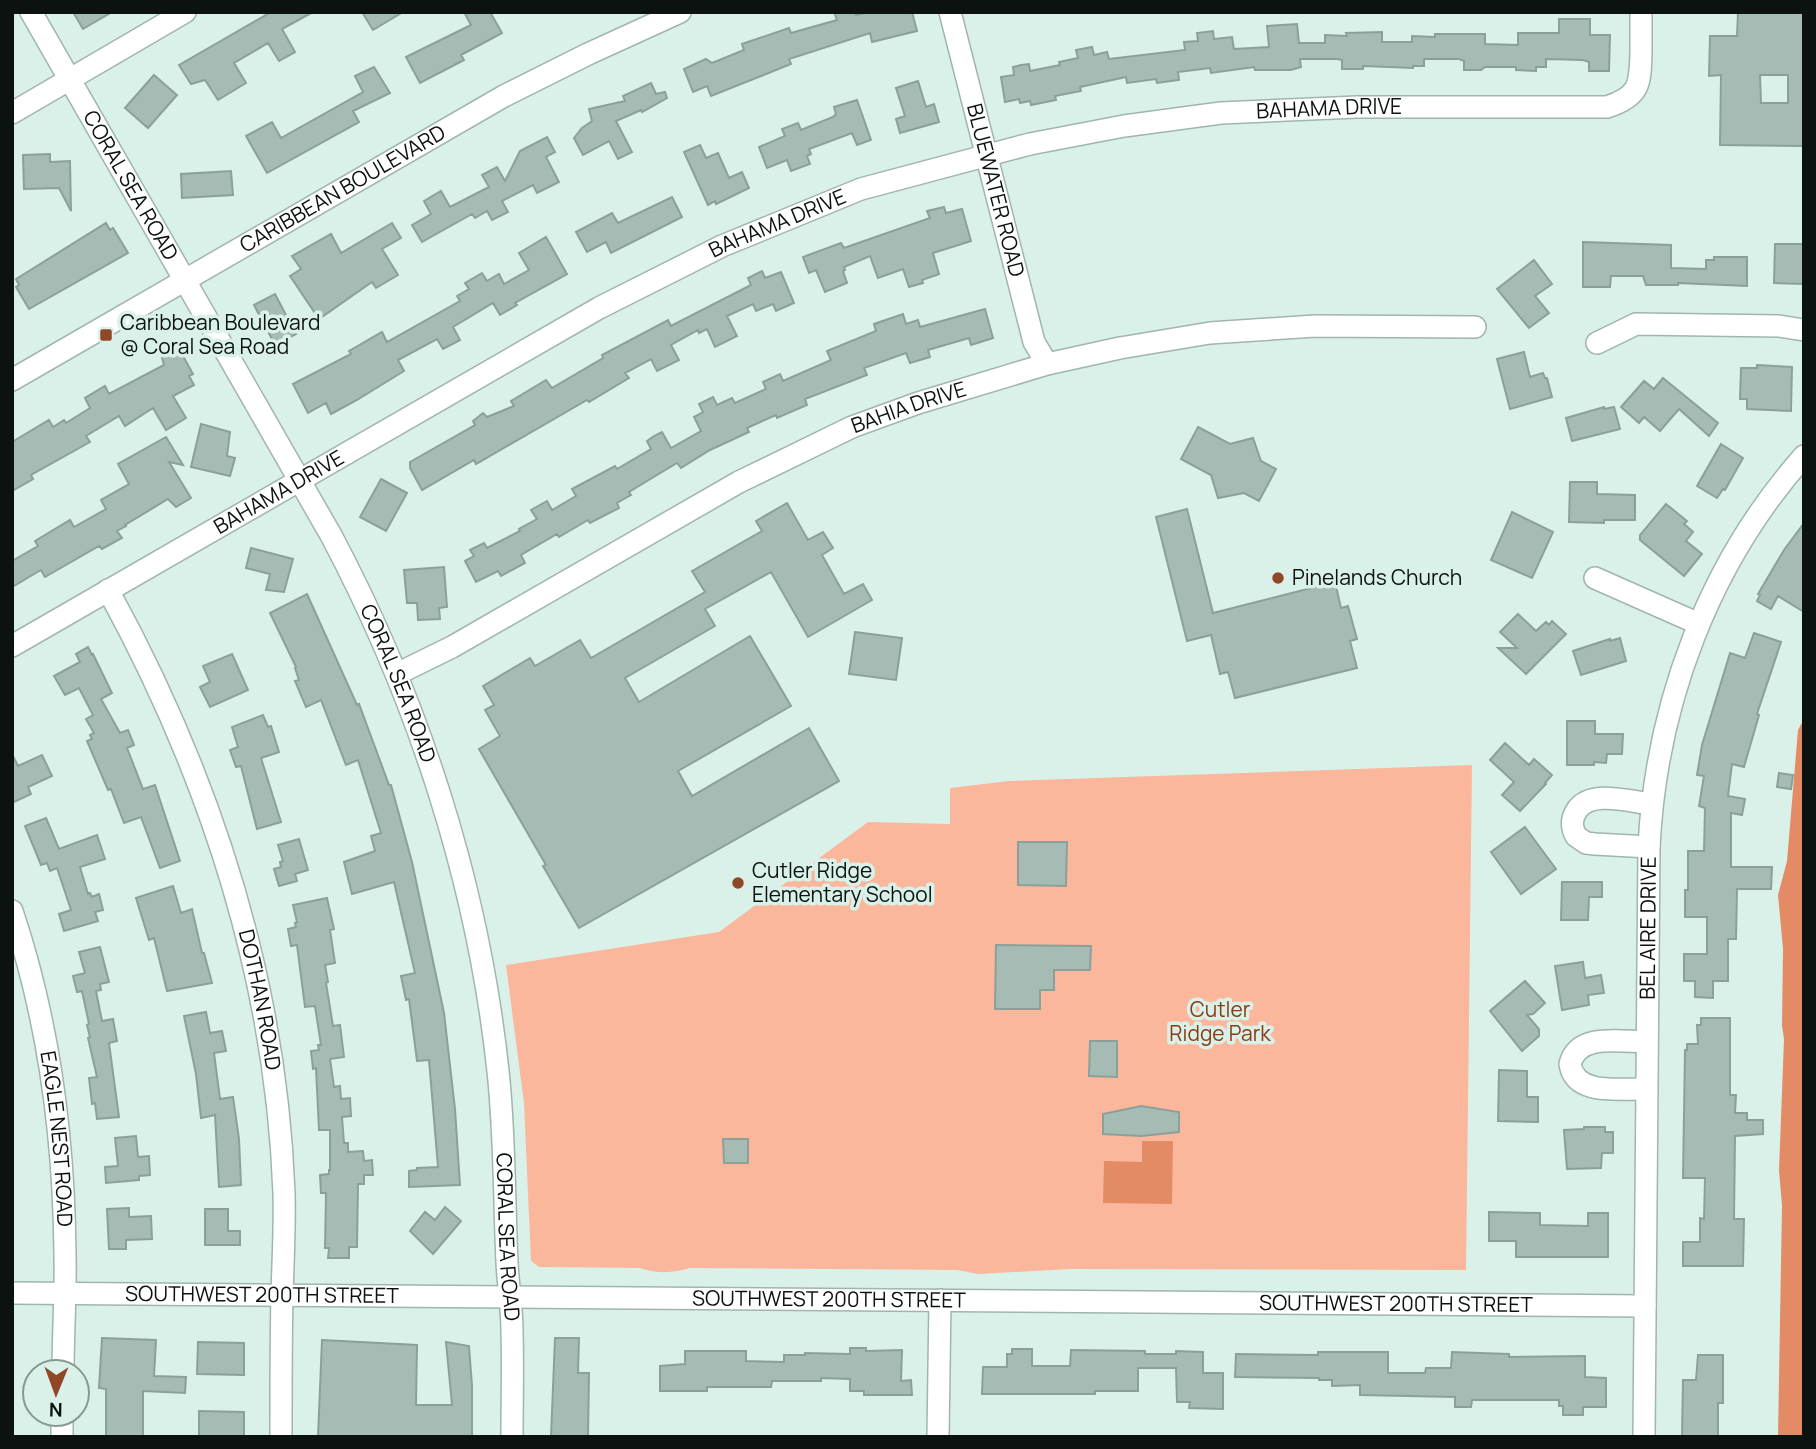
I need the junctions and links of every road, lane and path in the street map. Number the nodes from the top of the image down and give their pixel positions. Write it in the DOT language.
graph roads {
  1 [pos="31,12"];
  2 [pos="186,12"];
  3 [pos="680,12"];
  4 [pos="950,12"];
  5 [pos="1641,12"];
  6 [pos="69,80"];
  7 [pos="12,113"];
  8 [pos="985,155"];
  9 [pos="185,279"];
  10 [pos="1475,327"];
  11 [pos="1804,330"];
  12 [pos="1597,343"];
  13 [pos="1047,365"];
  14 [pos="12,380"];
  15 [pos="1804,456"];
  16 [pos="301,481"];
  17 [pos="1595,578"];
  18 [pos="108,590"];
  19 [pos="1699,624"];
  20 [pos="12,646"];
  21 [pos="397,674"];
  22 [pos="1652,804"];
  23 [pos="1649,846"];
  24 [pos="12,911"];
  25 [pos="1647,1042"];
  26 [pos="1646,1089"];
  27 [pos="12,1293"];
  28 [pos="65,1293"];
  29 [pos="282,1295"];
  30 [pos="510,1297"];
  31 [pos="940,1300"];
  32 [pos="1645,1306"];
  33 [pos="63,1358"];
  34 [pos="281,1437"];
  35 [pos="512,1437"];
  36 [pos="938,1437"];
  37 [pos="1644,1437"];
  1 -- 6 [label="street, CORAL SEA ROAD"];
  2 -- 6 [label="street"];
  3 -- 9 [label="street, CARIBBEAN BOULEVARD"];
  4 -- 8 [label="street, BLUEWATER ROAD"];
  5 -- 8 [label="street, BAHAMA DRIVE"];
  6 -- 7 [label="street"];
  6 -- 9 [label="street, CORAL SEA ROAD"];
  8 -- 13 [label="street, BLUEWATER ROAD"];
  8 -- 16 [label="street, BAHAMA DRIVE"];
  9 -- 14 [label="street, CARIBBEAN BOULEVARD"];
  9 -- 16 [label="street, CORAL SEA ROAD"];
  10 -- 13 [label="street, BAHIA DRIVE"];
  11 -- 12 [label="street"];
  13 -- 21 [label="street, BAHIA DRIVE"];
  15 -- 19 [label="street, BEL AIRE DRIVE"];
  16 -- 18 [label="street, BAHAMA DRIVE"];
  16 -- 21 [label="street, CORAL SEA ROAD"];
  17 -- 19 [label="street"];
  18 -- 20 [label="street, BAHAMA DRIVE"];
  18 -- 29 [label="street, DOTHAN ROAD"];
  19 -- 22 [label="street, BEL AIRE DRIVE"];
  21 -- 30 [label="street, CORAL SEA ROAD"];
  22 -- 23 [label="street, BEL AIRE DRIVE"];
  22 -- 23 [label="street"];
  23 -- 25 [label="street, BEL AIRE DRIVE"];
  24 -- 28 [label="street, EAGLE NEST ROAD"];
  25 -- 26 [label="street, BEL AIRE DRIVE"];
  25 -- 26 [label="street"];
  26 -- 32 [label="street, BEL AIRE DRIVE"];
  27 -- 28 [label="street, SOUTHWEST 200TH STREET"];
  28 -- 29 [label="street, SOUTHWEST 200TH STREET"];
  28 -- 33 [label="street, EAGLE NEST ROAD"];
  29 -- 30 [label="street, SOUTHWEST 200TH STREET"];
  29 -- 34 [label="street, DOTHAN ROAD"];
  30 -- 31 [label="street, SOUTHWEST 200TH STREET"];
  30 -- 35 [label="street, CORAL SEA ROAD"];
  31 -- 32 [label="street, SOUTHWEST 200TH STREET"];
  31 -- 36 [label="street"];
  32 -- 37 [label="street, BEL AIRE DRIVE"];
}
